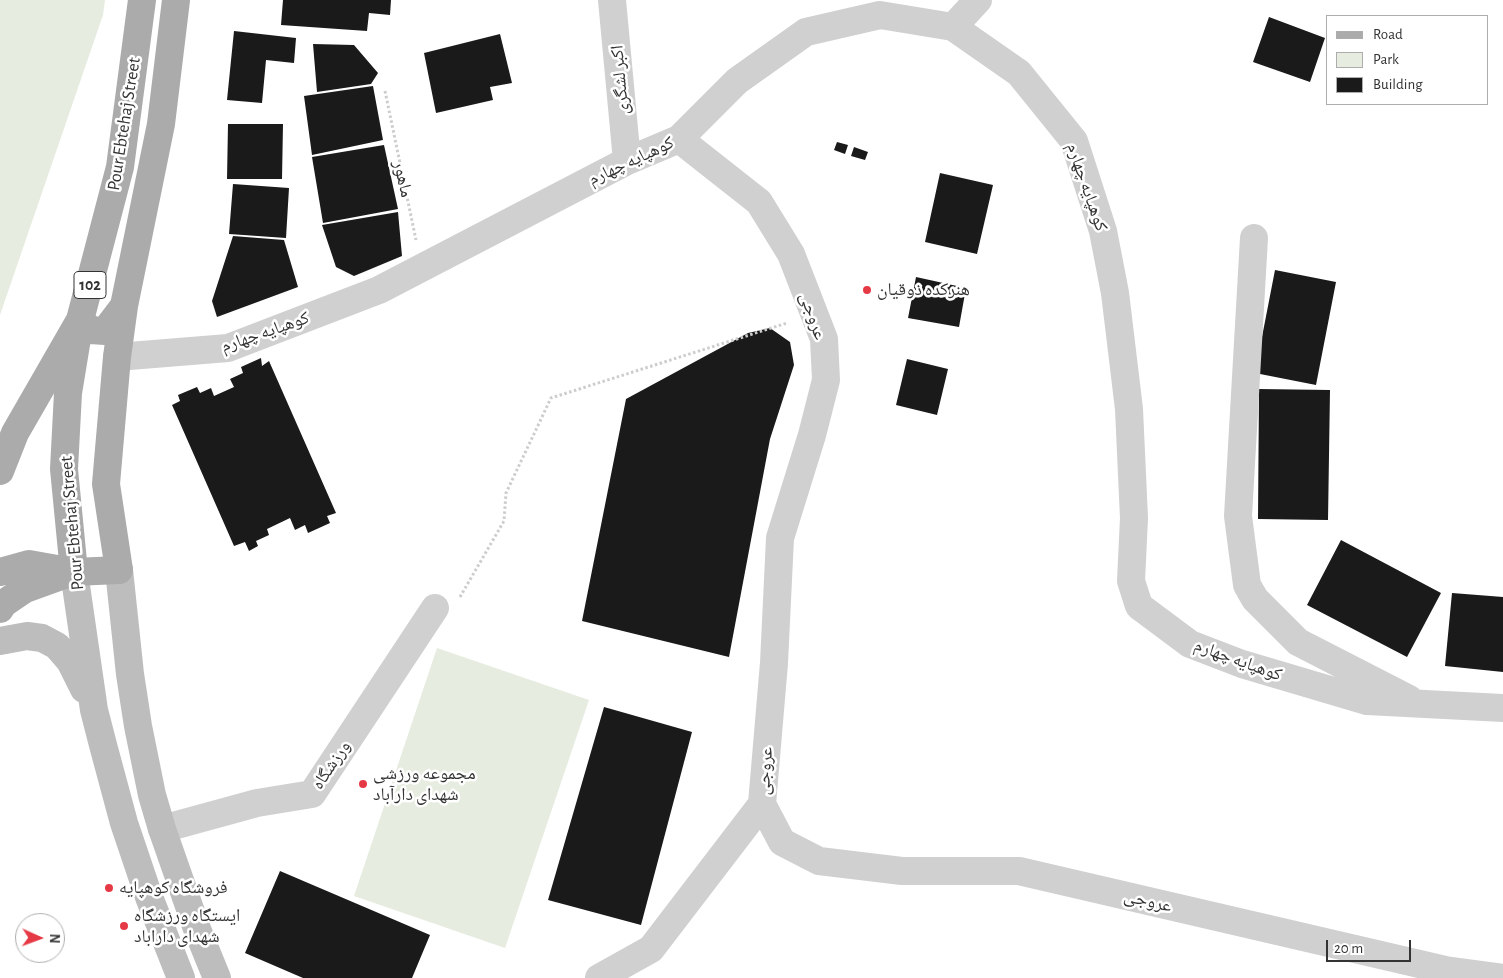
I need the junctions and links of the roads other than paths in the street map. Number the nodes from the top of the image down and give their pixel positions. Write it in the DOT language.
graph roads {
  1 [pos="142,0"];
  2 [pos="176,0"];
  3 [pos="612,0"];
  4 [pos="978,0"];
  5 [pos="953,27"];
  6 [pos="679,139"];
  7 [pos="627,161"];
  8 [pos="1254,238"];
  9 [pos="124,306"];
  10 [pos="80,320"];
  11 [pos="117,357"];
  12 [pos="0,471"];
  13 [pos="118,570"];
  14 [pos="0,572"];
  15 [pos="74,572"];
  16 [pos="0,608"];
  17 [pos="435,608"];
  18 [pos="0,641"];
  19 [pos="1418,703"];
  20 [pos="1503,708"];
  21 [pos="94,710"];
  22 [pos="762,804"];
  23 [pos="162,829"];
  24 [pos="180,978"];
  25 [pos="217,978"];
  26 [pos="599,978"];
  27 [pos="1503,978"];
  1 -- 10 [label="main road, Pour Ebtehaj Street / 102"];
  2 -- 9 [label="main road, Pour Ebtehaj Street / 102"];
  3 -- 7 [label="street, اکبر لشگری"];
  4 -- 5 [label="street"];
  5 -- 6 [label="street, کوهپایه چهارم"];
  5 -- 19 [label="street, کوهپایه چهارم"];
  6 -- 7 [label="street, کوهپایه چهارم"];
  6 -- 22 [label="street, عروجی"];
  7 -- 11 [label="street, کوهپایه چهارم"];
  8 -- 19 [label="street"];
  9 -- 10 [label="main road"];
  9 -- 11 [label="main road, Pour Ebtehaj Street / 102"];
  10 -- 12 [label="main road"];
  10 -- 15 [label="main road, Pour Ebtehaj Street / 102"];
  11 -- 13 [label="main road, Pour Ebtehaj Street / 102"];
  13 -- 15 [label="main road"];
  13 -- 23 [label="main road, Pour Ebtehaj Street / 102"];
  14 -- 15 [label="main road"];
  15 -- 16 [label="main road"];
  15 -- 21 [label="main road, Pour Ebtehaj Street / 102"];
  17 -- 23 [label="street, ورزشگاه"];
  18 -- 21 [label="main road"];
  19 -- 20 [label="street, کوهپایه چهارم"];
  21 -- 24 [label="main road, Pour Ebtehaj Street / 102"];
  22 -- 26 [label="street"];
  22 -- 27 [label="street, عروجی"];
  23 -- 25 [label="main road, Pour Ebtehaj Street / 102"];
}
